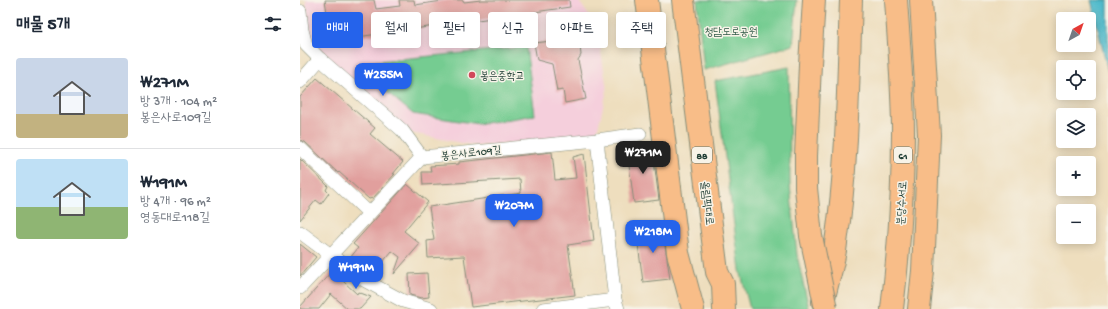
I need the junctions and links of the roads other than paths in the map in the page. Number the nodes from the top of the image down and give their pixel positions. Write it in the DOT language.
graph roads {
  1 [pos="647,0"];
  2 [pos="658,0"];
  3 [pos="683,0"];
  4 [pos="814,0"];
  5 [pos="851,0"];
  6 [pos="896,0"];
  7 [pos="921,0"];
  8 [pos="300,11"];
  9 [pos="301,30"];
  10 [pos="320,59"];
  11 [pos="300,82"];
  12 [pos="640,134"];
  13 [pos="598,140"];
  14 [pos="300,148"];
  15 [pos="422,157"];
  16 [pos="369,213"];
  17 [pos="300,232"];
  18 [pos="331,256"];
  19 [pos="717,272"];
  20 [pos="300,288"];
  21 [pos="617,304"];
  22 [pos="431,309"];
  23 [pos="543,309"];
  24 [pos="693,309"];
  25 [pos="698,309"];
  26 [pos="712,309"];
  27 [pos="724,309"];
  28 [pos="821,309"];
  29 [pos="826,309"];
  30 [pos="892,309"];
  31 [pos="919,309"];
  1 -- 24 [label="highway"];
  2 -- 25 [label="highway"];
  3 -- 19 [label="highway, 올림픽대로 / 88"];
  4 -- 29 [label="highway, bridge"];
  5 -- 28 [label="highway"];
  6 -- 30 [label="highway, 분당수서로 / 61"];
  7 -- 31 [label="highway, 61"];
  8 -- 9 [label="street"];
  9 -- 10 [label="street"];
  10 -- 11 [label="street"];
  10 -- 15 [label="street"];
  12 -- 13 [label="street, 봉은사로109길"];
  13 -- 15 [label="street, 봉은사로109길"];
  13 -- 21 [label="street"];
  14 -- 16 [label="street"];
  15 -- 16 [label="street"];
  16 -- 18 [label="street"];
  17 -- 18 [label="street"];
  18 -- 20 [label="street"];
  18 -- 22 [label="street"];
  19 -- 26 [label="highway"];
  19 -- 27 [label="highway, 올림픽대로 / 88"];
  21 -- 23 [label="street"];
}
